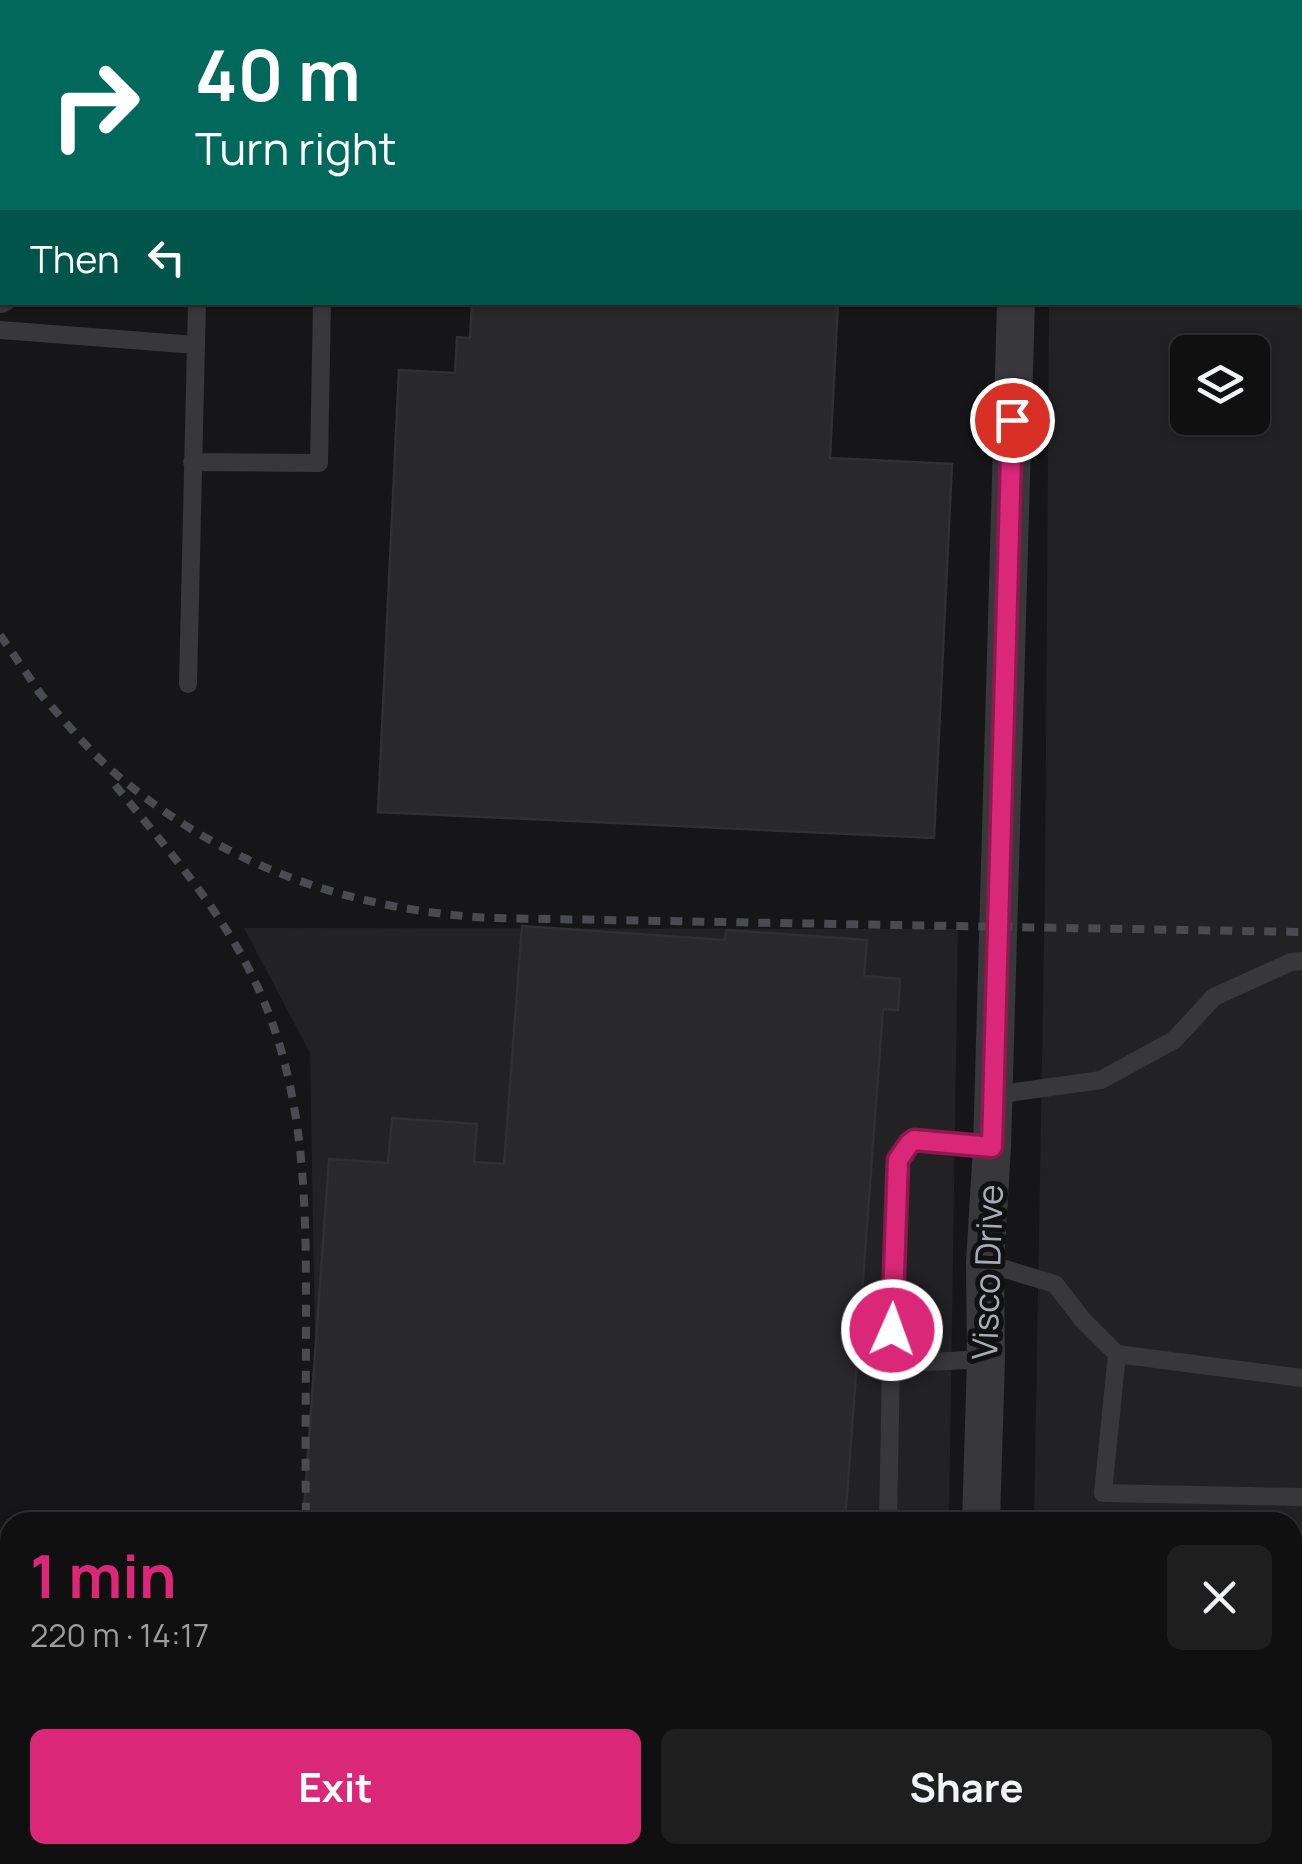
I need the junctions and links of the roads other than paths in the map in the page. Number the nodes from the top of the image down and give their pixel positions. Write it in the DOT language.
graph roads {
  1 [pos="197,305"];
  2 [pos="322,305"];
  3 [pos="1016,305"];
  4 [pos="0,330"];
  5 [pos="196,345"];
  6 [pos="192,462"];
  7 [pos="188,684"];
  8 [pos="1302,961"];
  9 [pos="994,1096"];
  10 [pos="992,1147"];
  11 [pos="984,1263"];
  12 [pos="1116,1354"];
  13 [pos="986,1359"];
  14 [pos="891,1364"];
  15 [pos="1302,1378"];
  16 [pos="1302,1497"];
  17 [pos="888,1512"];
  18 [pos="981,1512"];
  1 -- 5 [label="lane"];
  2 -- 6 [label="lane"];
  3 -- 9 [label="street, Visco Drive"];
  4 -- 5 [label="lane"];
  5 -- 6 [label="lane"];
  6 -- 7 [label="lane"];
  8 -- 9 [label="lane"];
  9 -- 10 [label="street, Visco Drive"];
  10 -- 11 [label="street, Visco Drive"];
  10 -- 14 [label="lane"];
  11 -- 12 [label="lane"];
  11 -- 13 [label="street, Visco Drive"];
  12 -- 15 [label="lane"];
  12 -- 16 [label="lane"];
  13 -- 14 [label="lane"];
  13 -- 18 [label="street, Visco Drive"];
  14 -- 17 [label="lane"];
}
